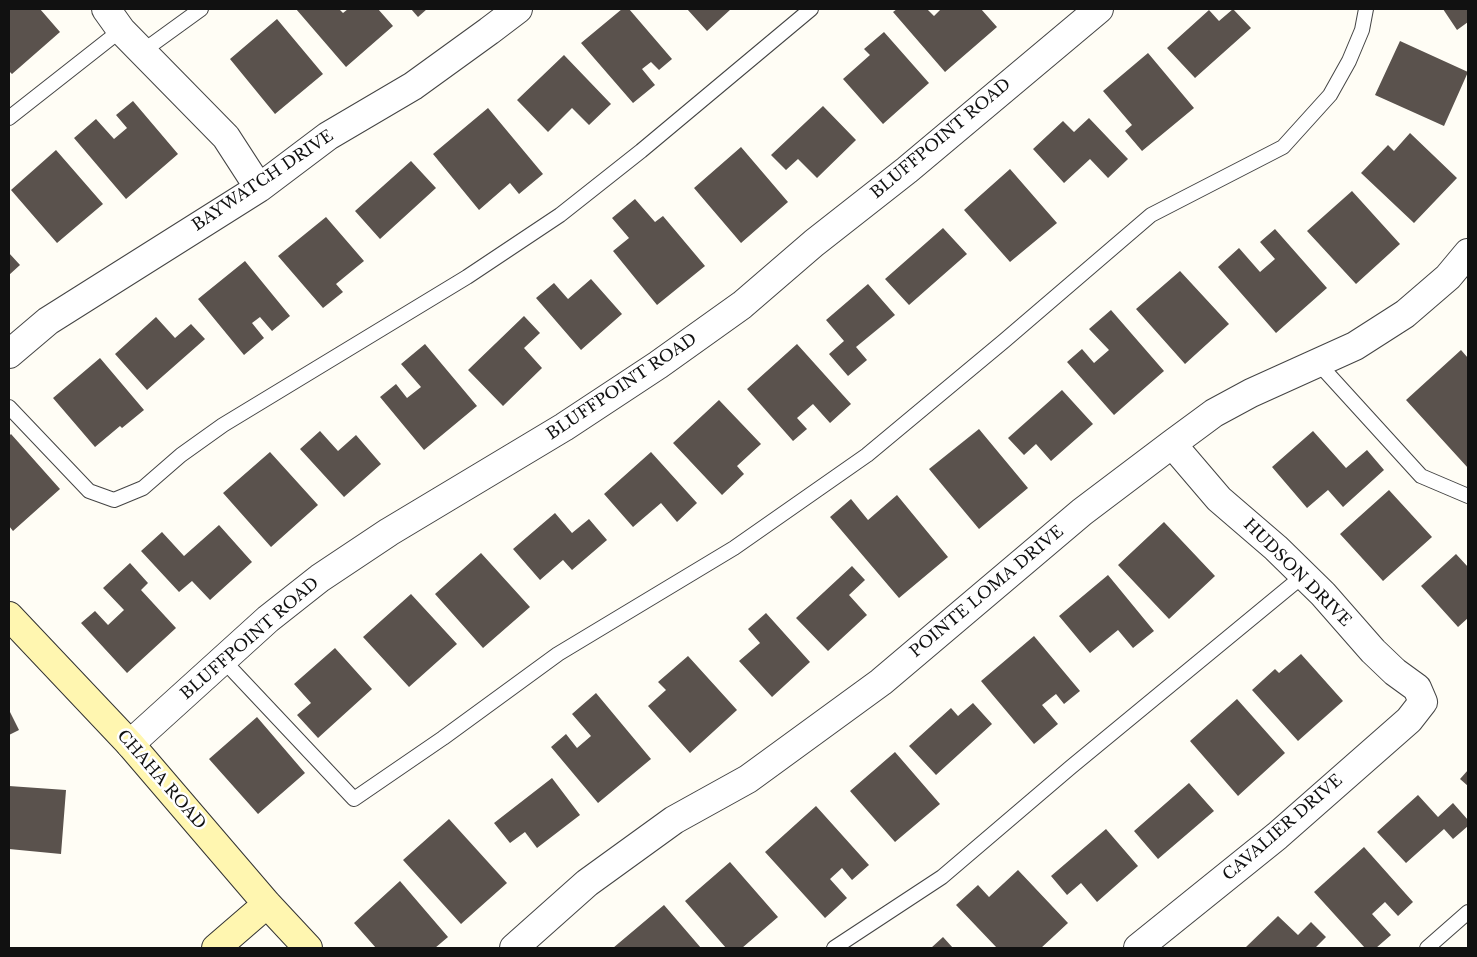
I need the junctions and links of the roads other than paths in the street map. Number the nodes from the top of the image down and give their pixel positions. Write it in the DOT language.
graph roads {
  1 [pos="201,9"];
  2 [pos="518,9"];
  3 [pos="811,9"];
  4 [pos="1099,9"];
  5 [pos="1366,9"];
  6 [pos="114,19"];
  7 [pos="143,51"];
  8 [pos="9,118"];
  9 [pos="259,188"];
  10 [pos="1468,253"];
  11 [pos="9,354"];
  12 [pos="1318,363"];
  13 [pos="9,407"];
  14 [pos="1172,444"];
  15 [pos="1468,496"];
  16 [pos="1304,575"];
  17 [pos="9,616"];
  18 [pos="223,660"];
  19 [pos="1423,702"];
  20 [pos="130,744"];
  21 [pos="267,904"];
  22 [pos="1468,912"];
  23 [pos="216,948"];
  24 [pos="308,948"];
  25 [pos="514,948"];
  26 [pos="834,948"];
  27 [pos="1138,948"];
  28 [pos="1427,948"];
  1 -- 7 [label="lane"];
  2 -- 9 [label="street, BAYWATCH DRIVE"];
  3 -- 13 [label="lane"];
  4 -- 18 [label="street, BLUFFPOINT ROAD"];
  5 -- 18 [label="lane"];
  6 -- 7 [label="street"];
  6 -- 8 [label="lane"];
  7 -- 9 [label="street"];
  9 -- 11 [label="street, BAYWATCH DRIVE"];
  10 -- 12 [label="street, POINTE LOMA DRIVE"];
  12 -- 14 [label="street, POINTE LOMA DRIVE"];
  12 -- 15 [label="lane"];
  14 -- 16 [label="street, HUDSON DRIVE"];
  14 -- 25 [label="street, POINTE LOMA DRIVE"];
  16 -- 19 [label="street, HUDSON DRIVE"];
  16 -- 26 [label="lane"];
  17 -- 20 [label="street, CHAHA ROAD"];
  18 -- 20 [label="street, BLUFFPOINT ROAD"];
  19 -- 27 [label="street, CAVALIER DRIVE"];
  20 -- 21 [label="street, CHAHA ROAD"];
  21 -- 23 [label="street"];
  21 -- 24 [label="street, CHAHA ROAD"];
  22 -- 28 [label="lane"];
}
